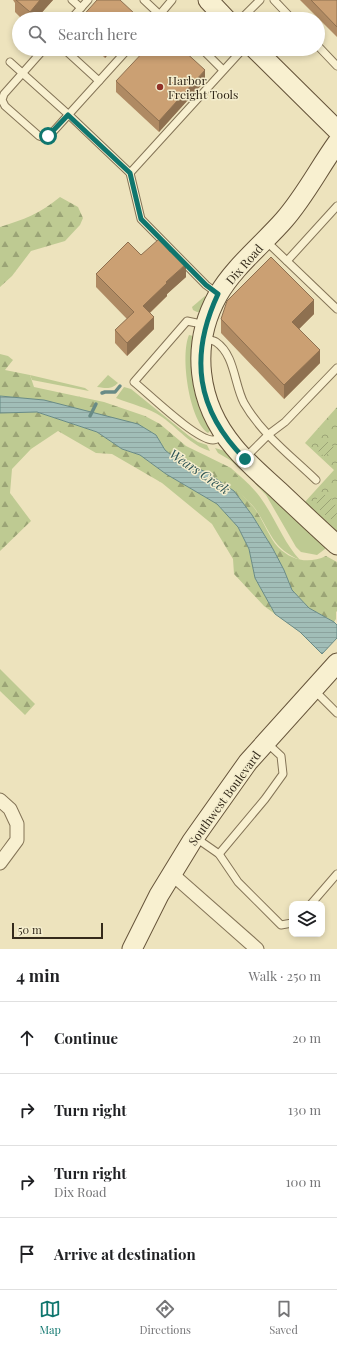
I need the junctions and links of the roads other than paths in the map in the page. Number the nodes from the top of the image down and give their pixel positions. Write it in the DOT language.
graph roads {
  1 [pos="72,0"];
  2 [pos="88,0"];
  3 [pos="144,0"];
  4 [pos="172,0"];
  5 [pos="208,0"];
  6 [pos="260,0"];
  7 [pos="274,0"];
  8 [pos="81,8"];
  9 [pos="77,12"];
  10 [pos="154,12"];
  11 [pos="162,12"];
  12 [pos="219,12"];
  13 [pos="248,12"];
  14 [pos="285,12"];
  15 [pos="325,53"];
  16 [pos="38,56"];
  17 [pos="72,56"];
  18 [pos="122,56"];
  19 [pos="209,56"];
  20 [pos="236,56"];
  21 [pos="262,56"];
  22 [pos="10,62"];
  23 [pos="337,66"];
  24 [pos="223,70"];
  25 [pos="22,73"];
  26 [pos="99,81"];
  27 [pos="68,115"];
  28 [pos="337,130"];
  29 [pos="337,143"];
  30 [pos="130,173"];
  31 [pos="337,206"];
  32 [pos="265,240"];
  33 [pos="288,261"];
  34 [pos="218,294"];
  35 [pos="337,309"];
  36 [pos="204,332"];
  37 [pos="337,368"];
  38 [pos="269,434"];
  39 [pos="224,435"];
  40 [pos="245,459"];
  41 [pos="316,480"];
  42 [pos="337,545"];
  43 [pos="337,663"];
  44 [pos="313,689"];
  45 [pos="337,713"];
  46 [pos="265,742"];
  47 [pos="0,800"];
  48 [pos="195,837"];
  49 [pos="219,854"];
  50 [pos="0,863"];
  51 [pos="172,874"];
  52 [pos="337,874"];
  53 [pos="314,901"];
  54 [pos="289,924"];
  55 [pos="132,949"];
  56 [pos="257,949"];
  1 -- 8 [label="lane"];
  2 -- 8 [label="lane"];
  3 -- 10 [label="lane"];
  4 -- 11 [label="lane"];
  5 -- 12 [label="main road"];
  6 -- 13 [label="lane"];
  7 -- 14 [label="lane"];
  8 -- 9 [label="lane"];
  15 -- 23 [label="lane"];
  16 -- 25 [label="lane"];
  17 -- 26 [label="lane"];
  18 -- 26 [label="lane"];
  19 -- 24 [label="lane"];
  20 -- 24 [label="lane"];
  21 -- 28 [label="main road"];
  22 -- 25 [label="lane"];
  24 -- 30 [label="lane"];
  25 -- 27 [label="lane"];
  25 -- 27 [label="lane"];
  26 -- 27 [label="lane"];
  27 -- 30 [label="lane"];
  29 -- 32 [label="main road, Dix Road"];
  30 -- 34 [label="lane"];
  31 -- 33 [label="lane"];
  32 -- 33 [label="lane"];
  32 -- 34 [label="main road, Dix Road"];
  33 -- 35 [label="lane"];
  34 -- 36 [label="main road, Dix Road"];
  36 -- 38 [label="lane"];
  36 -- 39 [label="main road, Dix Road"];
  36 -- 39 [label="lane"];
  37 -- 38 [label="lane"];
  38 -- 40 [label="lane"];
  38 -- 41 [label="lane"];
  39 -- 40 [label="main road, Dix Road"];
  40 -- 42 [label="main road, Dix Road"];
  43 -- 44 [label="main road, Southwest Boulevard"];
  44 -- 45 [label="lane"];
  44 -- 46 [label="main road, Southwest Boulevard"];
  46 -- 48 [label="main road, Southwest Boulevard"];
  46 -- 49 [label="lane"];
  47 -- 50 [label="street"];
  48 -- 49 [label="lane"];
  48 -- 51 [label="main road, Southwest Boulevard"];
  49 -- 54 [label="lane"];
  51 -- 55 [label="main road, Southwest Boulevard"];
  51 -- 56 [label="street"];
  52 -- 53 [label="lane"];
}
